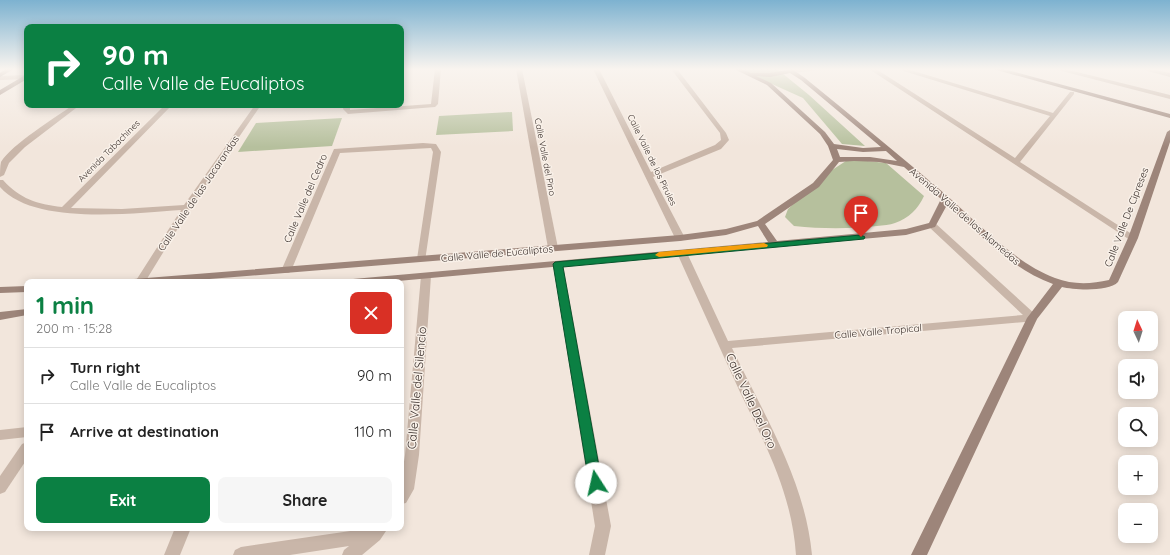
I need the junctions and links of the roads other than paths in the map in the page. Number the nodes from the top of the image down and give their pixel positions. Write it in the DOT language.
graph roads {
  1 [pos="436,95"];
  2 [pos="524,95"];
  3 [pos="609,95"];
  4 [pos="694,95"];
  5 [pos="781,95"];
  6 [pos="821,95"];
  7 [pos="912,95"];
  8 [pos="987,95"];
  9 [pos="1070,95"];
  10 [pos="1094,95"];
  11 [pos="1158,95"];
  12 [pos="1170,98"];
  13 [pos="72,108"];
  14 [pos="166,108"];
  15 [pos="256,108"];
  16 [pos="346,108"];
  17 [pos="1054,115"];
  18 [pos="1169,117"];
  19 [pos="1170,132"];
  20 [pos="832,146"];
  21 [pos="888,149"];
  22 [pos="837,160"];
  23 [pos="1016,162"];
  24 [pos="906,165"];
  25 [pos="0,175"];
  26 [pos="648,176"];
  27 [pos="0,182"];
  28 [pos="945,199"];
  29 [pos="187,207"];
  30 [pos="64,210"];
  31 [pos="760,223"];
  32 [pos="932,225"];
  33 [pos="680,238"];
  34 [pos="1133,238"];
  35 [pos="774,244"];
  36 [pos="553,248"];
  37 [pos="682,253"];
  38 [pos="422,259"];
  39 [pos="558,264"];
  40 [pos="286,270"];
  41 [pos="426,276"];
  42 [pos="142,279"];
  43 [pos="176,279"];
  44 [pos="390,279"];
  45 [pos="1059,284"];
  46 [pos="24,289"];
  47 [pos="0,290"];
  48 [pos="24,312"];
  49 [pos="0,316"];
  50 [pos="1032,318"];
  51 [pos="724,345"];
  52 [pos="24,432"];
  53 [pos="0,435"];
  54 [pos="24,452"];
  55 [pos="0,488"];
  56 [pos="404,494"];
  57 [pos="182,531"];
  58 [pos="378,532"];
  59 [pos="172,555"];
  60 [pos="241,555"];
  61 [pos="350,555"];
  62 [pos="597,555"];
  63 [pos="804,555"];
  64 [pos="919,555"];
  1 -- 16 [label="street"];
  2 -- 36 [label="street, Calle Valle del Pino"];
  3 -- 26 [label="street, Calle Valle de los Pirules"];
  4 -- 26 [label="street"];
  5 -- 20 [label="street"];
  6 -- 21 [label="street, Avenida Valle de las Alamedas"];
  7 -- 23 [label="street"];
  8 -- 17 [label="street"];
  9 -- 17 [label="street"];
  10 -- 18 [label="street"];
  11 -- 12 [label="street"];
  13 -- 25 [label="street"];
  14 -- 30 [label="street, Avenida Tabachines"];
  15 -- 29 [label="street, Calle Valle de las Jacarandas"];
  17 -- 23 [label="street"];
  19 -- 34 [label="street, Calle Valle De Cipreses"];
  20 -- 21 [label="street"];
  20 -- 22 [label="street"];
  21 -- 24 [label="street, Avenida Valle de las Alamedas"];
  22 -- 24 [label="street"];
  22 -- 31 [label="street, Calle Valle de Eucaliptos"];
  23 -- 34 [label="street"];
  24 -- 28 [label="street, Avenida Valle de las Alamedas"];
  26 -- 33 [label="street, Calle Valle de los Pirules"];
  27 -- 30 [label="street"];
  28 -- 32 [label="street"];
  28 -- 45 [label="street, Avenida Valle de las Alamedas"];
  29 -- 30 [label="street"];
  29 -- 42 [label="street, Calle Valle de las Jacarandas"];
  31 -- 33 [label="street, Calle Valle de Eucaliptos"];
  31 -- 35 [label="street"];
  32 -- 35 [label="street, Calle Valle de Eucaliptos"];
  32 -- 50 [label="street"];
  33 -- 36 [label="street, Calle Valle de Eucaliptos"];
  34 -- 45 [label="street, Calle Valle De Cipreses"];
  35 -- 37 [label="street, Calle Valle de Eucaliptos"];
  36 -- 38 [label="street, Calle Valle de Eucaliptos"];
  37 -- 39 [label="street, Calle Valle de Eucaliptos"];
  37 -- 51 [label="street, Calle Valle Del Oro"];
  38 -- 40 [label="street, Calle Valle de Eucaliptos"];
  38 -- 40 [label="street, Calle Valle del Cedro"];
  39 -- 41 [label="street, Calle Valle de Eucaliptos"];
  39 -- 62 [label="street"];
  40 -- 43 [label="street, Calle Valle de Eucaliptos"];
  41 -- 44 [label="street, Calle Valle de Eucaliptos"];
  41 -- 56 [label="street, Calle Valle del Silencio"];
  45 -- 50 [label="street"];
  46 -- 47 [label="street"];
  48 -- 49 [label="street"];
  50 -- 51 [label="street, Calle Valle Tropical"];
  50 -- 64 [label="street"];
  51 -- 63 [label="street, Calle Valle Del Oro"];
  52 -- 53 [label="street"];
  54 -- 55 [label="street"];
  57 -- 59 [label="street"];
  58 -- 60 [label="street"];
  58 -- 61 [label="street"];
}
